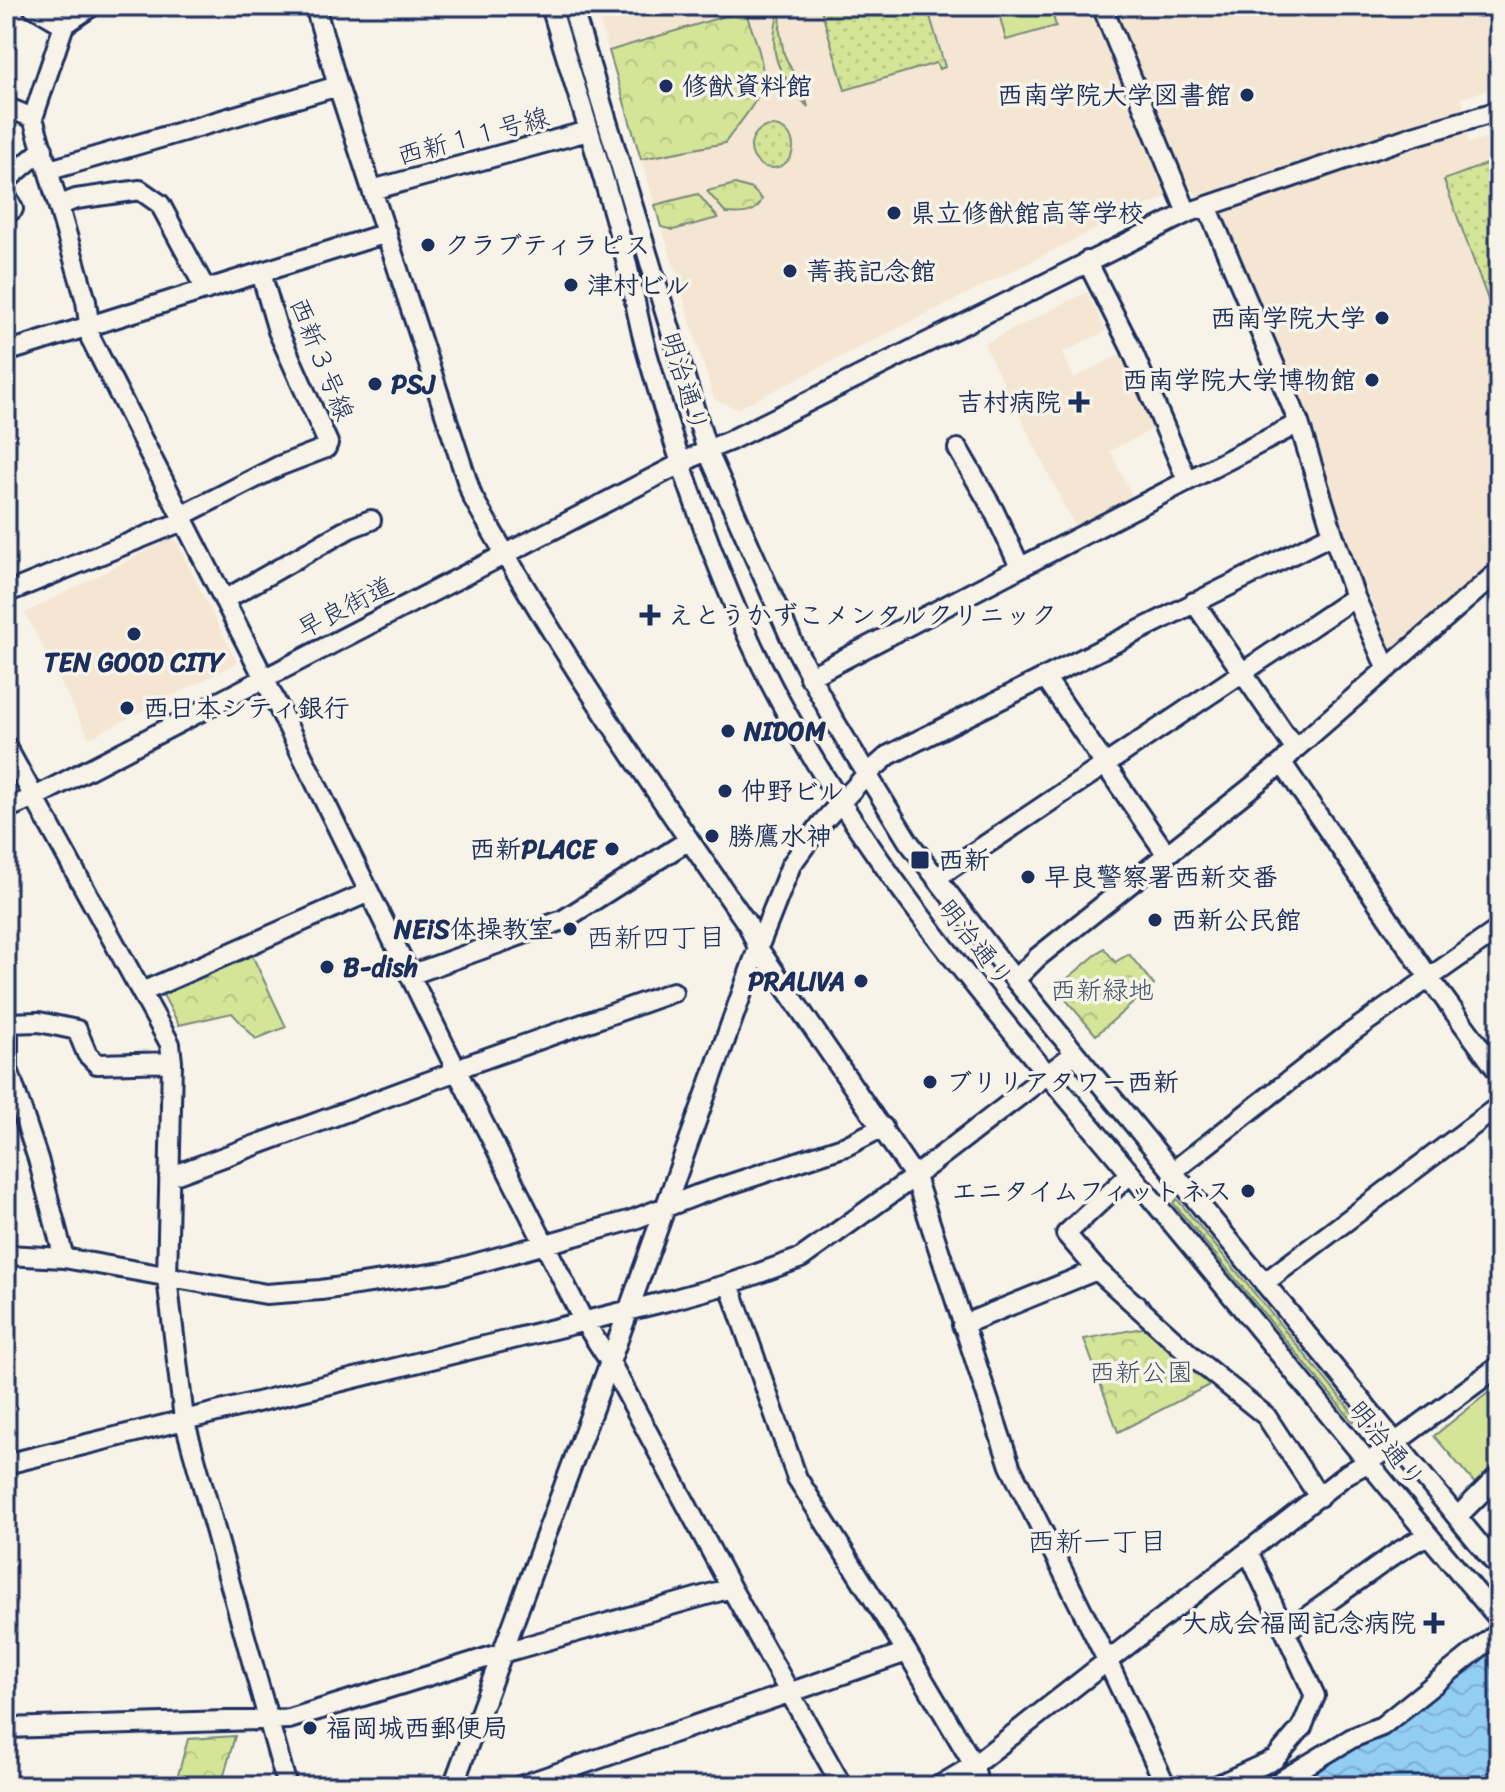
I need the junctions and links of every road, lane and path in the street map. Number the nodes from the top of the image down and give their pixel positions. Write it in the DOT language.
graph roads {
  1 [pos="32,6"];
  2 [pos="92,6"];
  3 [pos="315,6"];
  4 [pos="551,6"];
  5 [pos="572,6"];
  6 [pos="1102,6"];
  7 [pos="64,25"];
  8 [pos="338,86"];
  9 [pos="6,107"];
  10 [pos="1499,111"];
  11 [pos="33,118"];
  12 [pos="588,131"];
  13 [pos="43,149"];
  14 [pos="50,170"];
  15 [pos="6,181"];
  16 [pos="372,190"];
  17 [pos="6,196"];
  18 [pos="60,205"];
  19 [pos="1207,206"];
  20 [pos="1187,213"];
  21 [pos="6,214"];
  22 [pos="387,233"];
  23 [pos="1087,261"];
  24 [pos="261,273"];
  25 [pos="206,290"];
  26 [pos="88,326"];
  27 [pos="6,352"];
  28 [pos="1299,423"];
  29 [pos="958,449"];
  30 [pos="707,450"];
  31 [pos="682,465"];
  32 [pos="1187,480"];
  33 [pos="182,518"];
  34 [pos="371,520"];
  35 [pos="1333,534"];
  36 [pos="504,555"];
  37 [pos="1020,567"];
  38 [pos="1499,571"];
  39 [pos="6,593"];
  40 [pos="1355,597"];
  41 [pos="224,600"];
  42 [pos="1194,602"];
  43 [pos="1387,669"];
  44 [pos="1241,673"];
  45 [pos="809,677"];
  46 [pos="1045,677"];
  47 [pos="264,678"];
  48 [pos="6,746"];
  49 [pos="1295,749"];
  50 [pos="1282,763"];
  51 [pos="1105,765"];
  52 [pos="866,775"];
  53 [pos="35,797"];
  54 [pos="840,805"];
  55 [pos="6,809"];
  56 [pos="689,840"];
  57 [pos="1167,855"];
  58 [pos="936,878"];
  59 [pos="369,892"];
  60 [pos="1499,929"];
  61 [pos="758,948"];
  62 [pos="410,975"];
  63 [pos="1430,979"];
  64 [pos="1015,980"];
  65 [pos="142,992"];
  66 [pos="673,992"];
  67 [pos="7,1023"];
  68 [pos="1074,1054"];
  69 [pos="172,1062"];
  70 [pos="457,1071"];
  71 [pos="1499,1073"];
  72 [pos="1047,1074"];
  73 [pos="1497,1113"];
  74 [pos="14,1114"];
  75 [pos="883,1127"];
  76 [pos="1172,1172"];
  77 [pos="1130,1174"];
  78 [pos="169,1177"];
  79 [pos="915,1177"];
  80 [pos="663,1209"];
  81 [pos="545,1243"];
  82 [pos="6,1255"];
  83 [pos="64,1258"];
  84 [pos="1097,1270"];
  85 [pos="167,1278"];
  86 [pos="1264,1283"];
  87 [pos="729,1284"];
  88 [pos="628,1309"];
  89 [pos="583,1320"];
  90 [pos="962,1325"];
  91 [pos="610,1362"];
  92 [pos="1499,1366"];
  93 [pos="184,1419"];
  94 [pos="1396,1441"];
  95 [pos="1369,1462"];
  96 [pos="6,1464"];
  97 [pos="1499,1475"];
  98 [pos="1319,1497"];
  99 [pos="1458,1516"];
  100 [pos="1427,1535"];
  101 [pos="1248,1551"];
  102 [pos="1499,1568"];
  103 [pos="731,1588"];
  104 [pos="1499,1619"];
  105 [pos="1287,1631"];
  106 [pos="1499,1632"];
  107 [pos="907,1652"];
  108 [pos="502,1653"];
  109 [pos="1107,1660"];
  110 [pos="790,1694"];
  111 [pos="268,1721"];
  112 [pos="1302,1727"];
  113 [pos="6,1728"];
  114 [pos="1323,1757"];
  115 [pos="974,1765"];
  116 [pos="287,1786"];
  117 [pos="453,1786"];
  118 [pos="520,1786"];
  119 [pos="842,1786"];
  120 [pos="939,1786"];
  121 [pos="978,1786"];
  122 [pos="1166,1786"];
  123 [pos="1216,1786"];
  124 [pos="1272,1786"];
  1 -- 7 [label="street"];
  2 -- 7 [label="street"];
  3 -- 8 [label="street"];
  4 -- 12 [label="street, 明治通り"];
  5 -- 30 [label="street, 明治通り"];
  6 -- 20 [label="street"];
  7 -- 11 [label="street"];
  8 -- 14 [label="street"];
  8 -- 16 [label="street"];
  9 -- 11 [label="street"];
  10 -- 19 [label="street, 早良街道"];
  11 -- 13 [label="street"];
  12 -- 16 [label="street, 西新１１号線"];
  12 -- 31 [label="street, 明治通り"];
  13 -- 14 [label="street"];
  13 -- 15 [label="street"];
  14 -- 18 [label="street"];
  16 -- 22 [label="street"];
  17 -- 21 [label="street"];
  18 -- 25 [label="street"];
  18 -- 26 [label="street"];
  19 -- 20 [label="street, 早良街道"];
  19 -- 28 [label="street"];
  20 -- 23 [label="street, 早良街道"];
  22 -- 24 [label="street"];
  22 -- 36 [label="street"];
  23 -- 30 [label="street, 早良街道"];
  23 -- 32 [label="street"];
  24 -- 25 [label="street"];
  24 -- 33 [label="street, 西新３号線"];
  25 -- 26 [label="street"];
  26 -- 27 [label="street"];
  26 -- 33 [label="street"];
  28 -- 32 [label="street"];
  28 -- 35 [label="street"];
  29 -- 37 [label="street"];
  30 -- 31 [label="street, 早良街道"];
  30 -- 45 [label="street, 明治通り"];
  31 -- 36 [label="street, 早良街道"];
  31 -- 54 [label="street, 明治通り"];
  32 -- 37 [label="street"];
  33 -- 39 [label="street"];
  33 -- 41 [label="street"];
  34 -- 41 [label="street"];
  35 -- 40 [label="street"];
  35 -- 42 [label="street"];
  36 -- 47 [label="street, 早良街道"];
  36 -- 56 [label="street"];
  37 -- 45 [label="street"];
  38 -- 43 [label="street"];
  40 -- 43 [label="street"];
  40 -- 44 [label="street"];
  41 -- 47 [label="street"];
  42 -- 44 [label="street"];
  42 -- 46 [label="street"];
  43 -- 49 [label="street"];
  44 -- 49 [label="street"];
  44 -- 51 [label="street"];
  45 -- 52 [label="street, 明治通り"];
  46 -- 51 [label="street"];
  46 -- 52 [label="street"];
  47 -- 53 [label="street, 早良街道"];
  47 -- 59 [label="street"];
  48 -- 53 [label="street"];
  49 -- 50 [label="street"];
  50 -- 57 [label="street"];
  50 -- 63 [label="street"];
  51 -- 57 [label="street"];
  51 -- 58 [label="street"];
  52 -- 54 [label="street"];
  52 -- 58 [label="street, 明治通り"];
  53 -- 55 [label="street, 早良街道"];
  53 -- 65 [label="street"];
  54 -- 61 [label="street"];
  54 -- 72 [label="street, 明治通り"];
  56 -- 61 [label="street"];
  56 -- 62 [label="street"];
  57 -- 64 [label="street"];
  58 -- 64 [label="street, 明治通り"];
  59 -- 62 [label="street"];
  59 -- 65 [label="street"];
  60 -- 63 [label="street"];
  61 -- 75 [label="street"];
  61 -- 80 [label="street"];
  62 -- 70 [label="street"];
  63 -- 71 [label="street"];
  63 -- 76 [label="street"];
  64 -- 68 [label="street, 明治通り"];
  65 -- 69 [label="street"];
  66 -- 70 [label="street"];
  67 -- 69 [label="street"];
  67 -- 74 [label="street"];
  68 -- 72 [label="street"];
  68 -- 76 [label="street, 明治通り"];
  69 -- 78 [label="street"];
  70 -- 78 [label="street"];
  70 -- 81 [label="street"];
  72 -- 77 [label="street, 明治通り"];
  72 -- 79 [label="street"];
  73 -- 86 [label="street"];
  74 -- 83 [label="street"];
  75 -- 79 [label="street"];
  75 -- 80 [label="street"];
  76 -- 86 [label="street, 明治通り"];
  77 -- 84 [label="street"];
  77 -- 95 [label="street, 明治通り"];
  78 -- 85 [label="street"];
  79 -- 87 [label="street"];
  79 -- 90 [label="street"];
  80 -- 81 [label="street"];
  80 -- 88 [label="street"];
  81 -- 85 [label="street"];
  81 -- 89 [label="street"];
  82 -- 83 [label="street"];
  83 -- 85 [label="street"];
  84 -- 90 [label="street"];
  84 -- 98 [label="street"];
  85 -- 93 [label="street"];
  86 -- 94 [label="street, 明治通り"];
  87 -- 88 [label="street"];
  87 -- 107 [label="street"];
  88 -- 89 [label="street"];
  88 -- 91 [label="street"];
  89 -- 91 [label="street"];
  89 -- 93 [label="street"];
  90 -- 109 [label="street"];
  91 -- 103 [label="street"];
  91 -- 108 [label="street"];
  92 -- 94 [label="street"];
  93 -- 96 [label="street"];
  93 -- 111 [label="street"];
  94 -- 95 [label="street"];
  94 -- 99 [label="street, 明治通り"];
  95 -- 98 [label="street"];
  95 -- 100 [label="street, 明治通り"];
  97 -- 99 [label="street"];
  98 -- 101 [label="street"];
  99 -- 102 [label="street, 明治通り"];
  100 -- 104 [label="street, 明治通り"];
  100 -- 105 [label="street"];
  101 -- 105 [label="street"];
  101 -- 109 [label="street"];
  103 -- 108 [label="street"];
  103 -- 110 [label="street"];
  105 -- 112 [label="street"];
  106 -- 114 [label="street"];
  107 -- 110 [label="street"];
  107 -- 115 [label="street"];
  108 -- 111 [label="street"];
  108 -- 117 [label="street"];
  109 -- 115 [label="street"];
  109 -- 122 [label="street"];
  110 -- 118 [label="street"];
  110 -- 119 [label="street"];
  111 -- 113 [label="street"];
  111 -- 116 [label="street"];
  112 -- 114 [label="street"];
  112 -- 123 [label="street"];
  114 -- 124 [label="street"];
  115 -- 120 [label="street"];
  115 -- 121 [label="street"];
}
